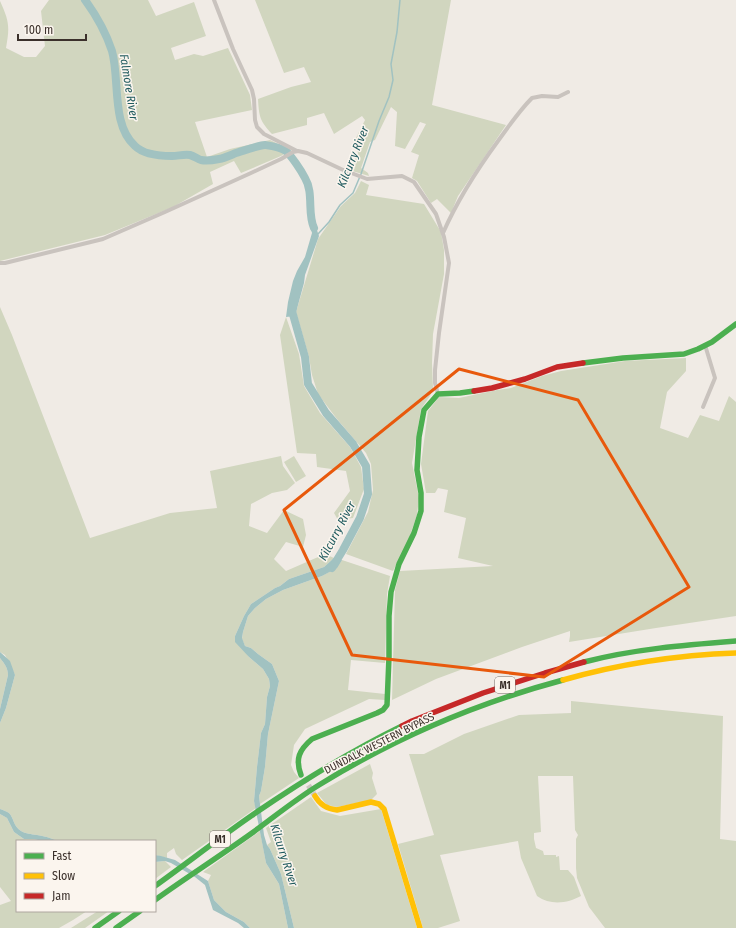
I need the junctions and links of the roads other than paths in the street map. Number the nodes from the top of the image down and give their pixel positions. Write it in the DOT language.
graph roads {
  1 [pos="214,0"];
  2 [pos="568,92"];
  3 [pos="298,151"];
  4 [pos="443,233"];
  5 [pos="0,263"];
  6 [pos="736,324"];
  7 [pos="705,345"];
  8 [pos="438,394"];
  9 [pos="703,407"];
  10 [pos="736,641"];
  11 [pos="736,653"];
  12 [pos="301,775"];
  13 [pos="315,796"];
  14 [pos="156,885"];
  15 [pos="156,899"];
  16 [pos="118,912"];
  17 [pos="139,912"];
  18 [pos="95,928"];
  19 [pos="116,928"];
  20 [pos="420,928"];
  1 -- 3 [label="street"];
  2 -- 4 [label="street"];
  3 -- 4 [label="street"];
  3 -- 5 [label="street"];
  4 -- 8 [label="street"];
  6 -- 7 [label="main road"];
  7 -- 8 [label="main road"];
  7 -- 9 [label="street"];
  8 -- 12 [label="main road"];
  10 -- 14 [label="main road, DUNDALK WESTERN BYPASS / M1"];
  11 -- 15 [label="main road, DUNDALK WESTERN BYPASS / M1"];
  13 -- 20 [label="main road"];
  16 -- 18 [label="main road"];
  17 -- 19 [label="main road"];
}
